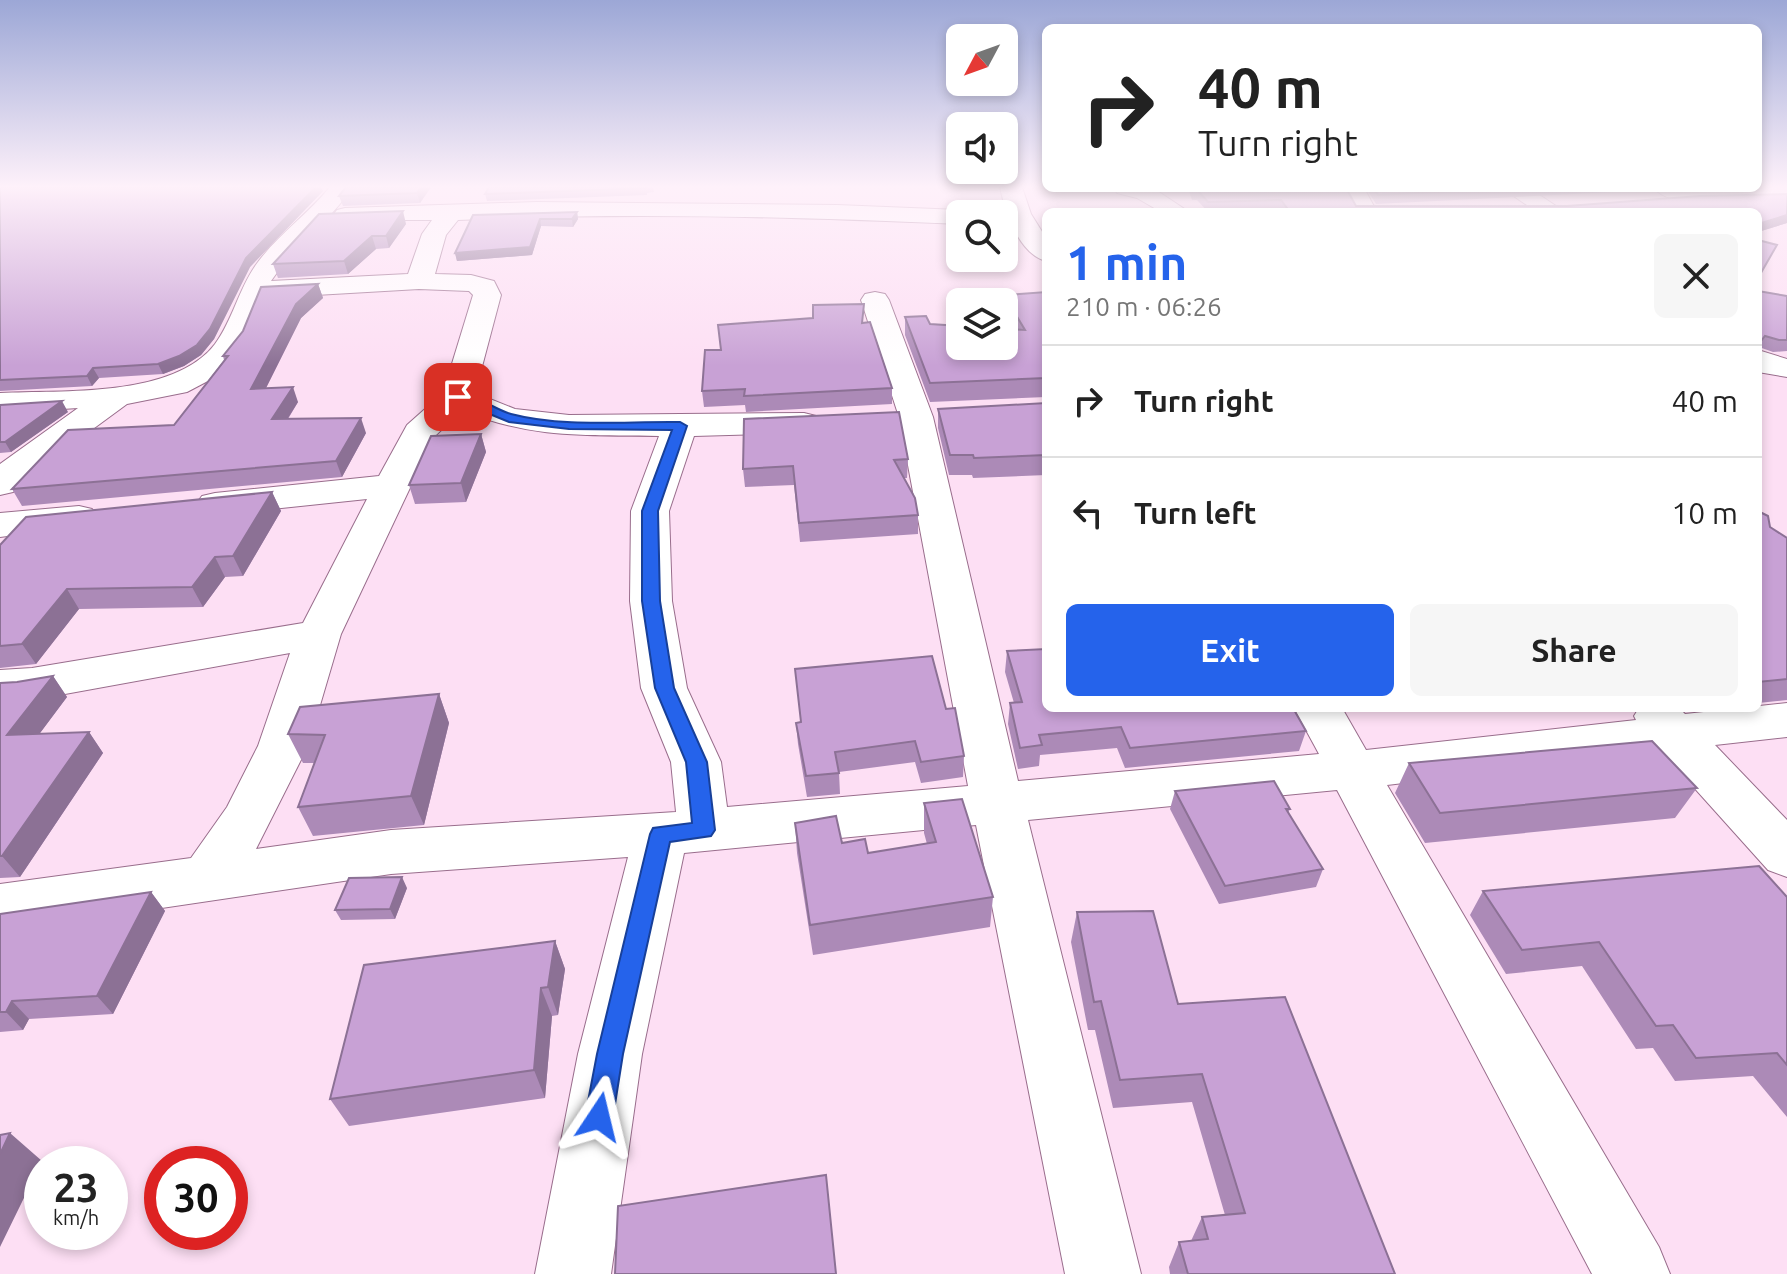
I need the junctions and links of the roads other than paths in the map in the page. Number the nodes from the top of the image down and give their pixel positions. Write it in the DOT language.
graph roads {
  1 [pos="287,246"];
  2 [pos="430,246"];
  3 [pos="419,281"];
  4 [pos="253,290"];
  5 [pos="875,300"];
  6 [pos="117,396"];
  7 [pos="458,397"];
  8 [pos="0,403"];
  9 [pos="837,421"];
  10 [pos="680,426"];
  11 [pos="0,484"];
  12 [pos="391,486"];
  13 [pos="188,506"];
  14 [pos="110,514"];
  15 [pos="0,525"];
  16 [pos="319,634"];
  17 [pos="0,686"];
  18 [pos="1320,712"];
  19 [pos="1662,720"];
  20 [pos="1787,720"];
  21 [pos="1353,770"];
  22 [pos="997,801"];
  23 [pos="682,832"];
  24 [pos="1787,855"];
  25 [pos="209,876"];
  26 [pos="0,908"];
  27 [pos="573,1274"];
  28 [pos="1103,1274"];
  29 [pos="1632,1274"];
  1 -- 4 [label="street"];
  2 -- 3 [label="street"];
  3 -- 4 [label="street"];
  3 -- 7 [label="street"];
  4 -- 6 [label="street"];
  5 -- 22 [label="street"];
  6 -- 8 [label="street"];
  6 -- 11 [label="street"];
  7 -- 10 [label="street"];
  7 -- 12 [label="street"];
  9 -- 10 [label="street"];
  10 -- 23 [label="street"];
  12 -- 13 [label="street"];
  12 -- 16 [label="street"];
  14 -- 15 [label="street"];
  16 -- 17 [label="street"];
  16 -- 25 [label="street"];
  18 -- 21 [label="street"];
  19 -- 20 [label="street"];
  19 -- 21 [label="street"];
  19 -- 24 [label="street"];
  21 -- 22 [label="street"];
  21 -- 29 [label="street"];
  22 -- 23 [label="street"];
  22 -- 28 [label="street"];
  23 -- 25 [label="street"];
  23 -- 27 [label="street"];
  25 -- 26 [label="street"];
}
